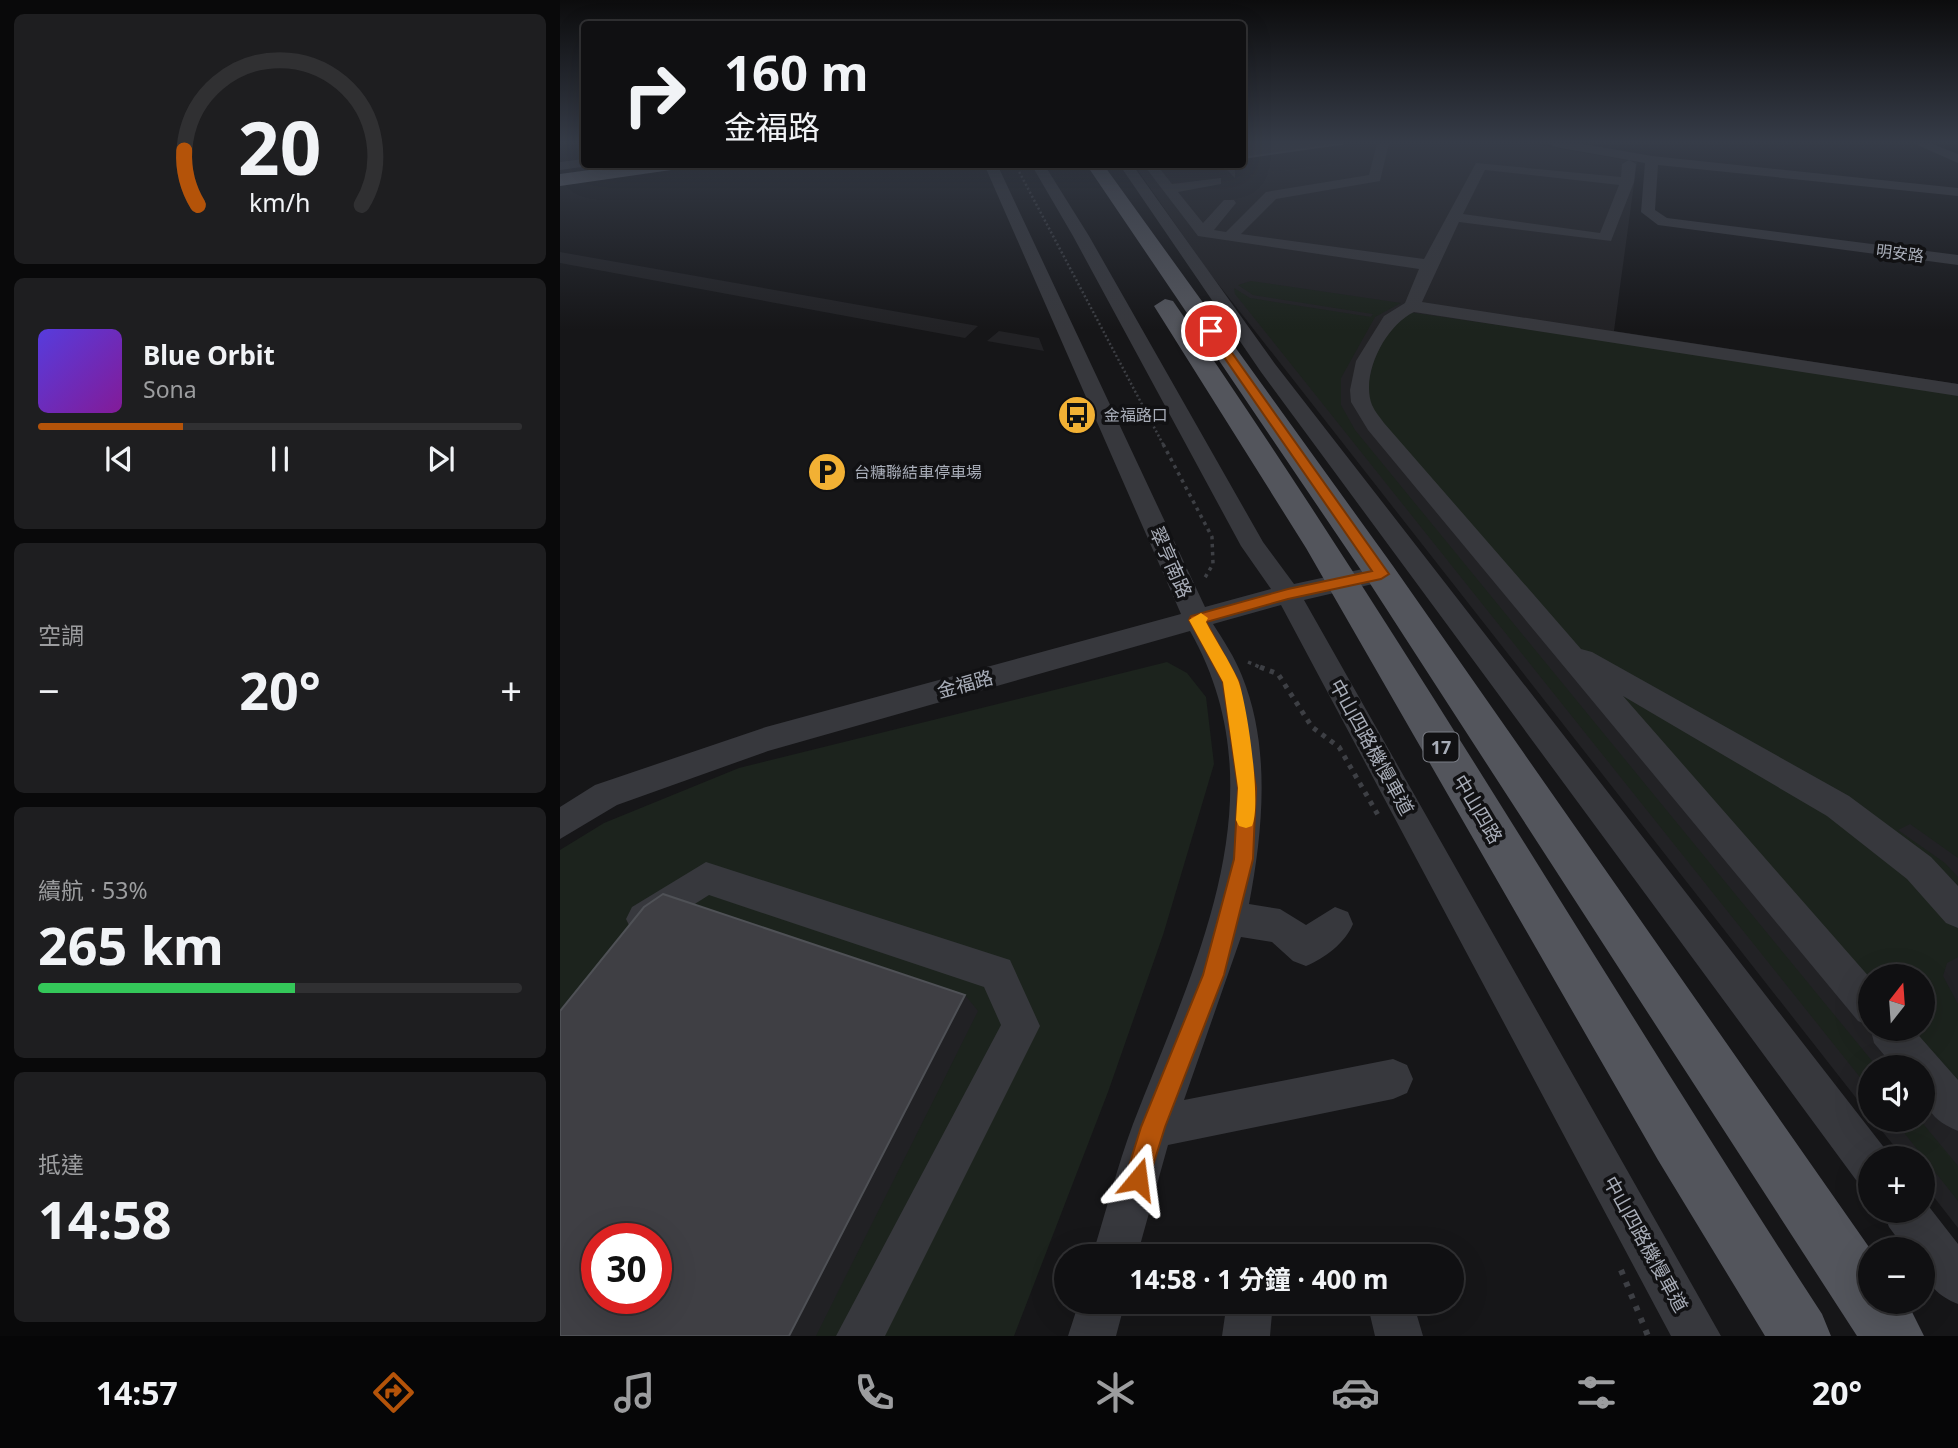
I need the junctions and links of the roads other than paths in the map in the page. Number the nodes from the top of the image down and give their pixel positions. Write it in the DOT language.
graph roads {
  1 [pos="1009,205"];
  2 [pos="1062,205"];
  3 [pos="1100,205"];
  4 [pos="1124,205"];
  5 [pos="1126,205"];
  6 [pos="1154,205"];
  7 [pos="1182,205"];
  8 [pos="1227,205"];
  9 [pos="1260,205"];
  10 [pos="1460,205"];
  11 [pos="1618,205"];
  12 [pos="1649,205"];
  13 [pos="1454,217"];
  14 [pos="1134,220"];
  15 [pos="1203,233"];
  16 [pos="1230,237"];
  17 [pos="1958,260"];
  18 [pos="1429,265"];
  19 [pos="1412,306"];
  20 [pos="1958,390"];
  21 [pos="1381,574"];
  22 [pos="1342,583"];
  23 [pos="1288,594"];
  24 [pos="1197,620"];
  25 [pos="1565,650"];
  26 [pos="560,824"];
  27 [pos="1958,911"];
  28 [pos="1228,918"];
  29 [pos="1335,924"];
  30 [pos="619,944"];
  31 [pos="1858,993"];
  32 [pos="1898,1041"];
  33 [pos="1910,1055"];
  34 [pos="1393,1079"];
  35 [pos="1935,1084"];
  36 [pos="1958,1111"];
  37 [pos="1153,1127"];
  38 [pos="1858,1148"];
  39 [pos="1914,1223"];
  40 [pos="1119,1244"];
  41 [pos="1958,1281"];
  42 [pos="1098,1314"];
  43 [pos="1249,1314"];
  44 [pos="1393,1314"];
  45 [pos="860,1336"];
  46 [pos="1092,1336"];
  47 [pos="1246,1336"];
  48 [pos="1399,1336"];
  49 [pos="1697,1336"];
  50 [pos="1800,1336"];
  51 [pos="1893,1336"];
  1 -- 24 [label="street, 翠亨南路"];
  2 -- 23 [label="street, 中山四路機慢車道"];
  3 -- 22 [label="main road, 中山四路 / 17"];
  4 -- 14 [label="main road, 17"];
  5 -- 14 [label="main road, 17"];
  6 -- 38 [label="street"];
  7 -- 15 [label="street"];
  8 -- 15 [label="street"];
  9 -- 16 [label="street"];
  10 -- 13 [label="street"];
  11 -- 13 [label="street"];
  12 -- 17 [label="street, 明安路"];
  13 -- 18 [label="street"];
  14 -- 21 [label="main road, 17"];
  15 -- 16 [label="street"];
  16 -- 18 [label="street"];
  18 -- 19 [label="street"];
  19 -- 20 [label="street"];
  19 -- 25 [label="street"];
  21 -- 22 [label="street, 金福路"];
  21 -- 51 [label="main road, 17"];
  22 -- 23 [label="street, 金福路"];
  22 -- 50 [label="main road, 中山四路 / 17"];
  23 -- 24 [label="street, 金福路"];
  23 -- 49 [label="street, 中山四路機慢車道"];
  24 -- 26 [label="street, 金福路"];
  24 -- 28 [label="street, 翠亨南路"];
  25 -- 27 [label="street"];
  25 -- 31 [label="street"];
  28 -- 29 [label="street"];
  28 -- 37 [label="street, 翠亨南路"];
  30 -- 45 [label="street"];
  32 -- 33 [label="street"];
  34 -- 37 [label="street"];
  35 -- 36 [label="street"];
  37 -- 40 [label="street, 翠亨南路"];
  39 -- 41 [label="street"];
  42 -- 46 [label="street"];
  43 -- 47 [label="street"];
  44 -- 48 [label="street"];
}
